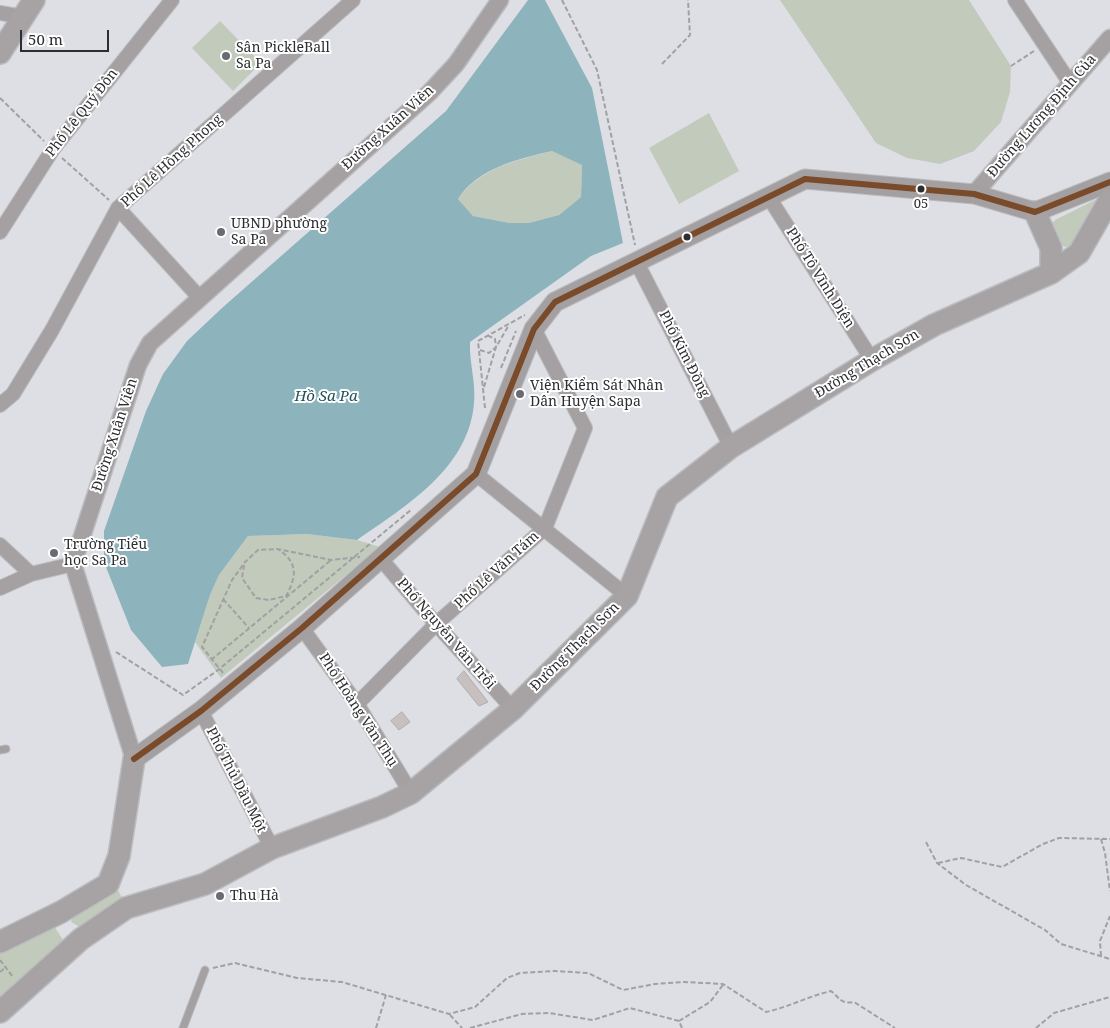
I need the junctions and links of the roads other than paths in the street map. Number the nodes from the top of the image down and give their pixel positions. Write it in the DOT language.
graph roads {
  1 [pos="172,0"];
  2 [pos="353,0"];
  3 [pos="500,0"];
  4 [pos="1015,0"];
  5 [pos="28,9"];
  6 [pos="0,13"];
  7 [pos="1110,38"];
  8 [pos="0,53"];
  9 [pos="1070,83"];
  10 [pos="1110,182"];
  11 [pos="974,194"];
  12 [pos="768,196"];
  13 [pos="1110,199"];
  14 [pos="118,208"];
  15 [pos="1035,212"];
  16 [pos="0,232"];
  17 [pos="636,255"];
  18 [pos="1051,273"];
  19 [pos="199,298"];
  20 [pos="524,327"];
  21 [pos="872,360"];
  22 [pos="0,405"];
  23 [pos="731,447"];
  24 [pos="476,474"];
  25 [pos="545,528"];
  26 [pos="0,545"];
  27 [pos="381,559"];
  28 [pos="72,564"];
  29 [pos="31,574"];
  30 [pos="0,588"];
  31 [pos="627,596"];
  32 [pos="436,624"];
  33 [pos="302,628"];
  34 [pos="357,704"];
  35 [pos="512,709"];
  36 [pos="201,711"];
  37 [pos="134,759"];
  38 [pos="411,793"];
  39 [pos="272,848"];
  40 [pos="62,912"];
  41 [pos="81,939"];
  42 [pos="0,942"];
  43 [pos="205,970"];
  44 [pos="0,1012"];
  45 [pos="183,1028"];
  1 -- 16 [label="street, Phố Lê Quý Đôn"];
  2 -- 14 [label="street, Phố Lê Hồng Phong"];
  3 -- 19 [label="street, Đường Xuân Viên"];
  4 -- 9 [label="street"];
  5 -- 6 [label="street"];
  5 -- 8 [label="main road"];
  7 -- 9 [label="street, Đường Lương Định Của"];
  9 -- 11 [label="street, Đường Lương Định Của"];
  10 -- 15 [label="main road"];
  11 -- 12 [label="main road"];
  11 -- 15 [label="main road"];
  12 -- 17 [label="main road"];
  12 -- 21 [label="street, Phố Tô Vĩnh Diện"];
  13 -- 18 [label="main road, Đường Thạch Sơn"];
  14 -- 19 [label="street"];
  14 -- 22 [label="street, Phố Lê Hồng Phong"];
  15 -- 18 [label="main road"];
  17 -- 20 [label="main road"];
  17 -- 23 [label="street, Phố Kim Đồng"];
  18 -- 21 [label="main road, Đường Thạch Sơn"];
  19 -- 28 [label="street, Đường Xuân Viên"];
  20 -- 24 [label="main road"];
  20 -- 25 [label="street, Phố Lê Văn Tám"];
  21 -- 23 [label="main road, Đường Thạch Sơn"];
  23 -- 31 [label="main road, Đường Thạch Sơn"];
  24 -- 25 [label="street"];
  24 -- 27 [label="main road"];
  25 -- 31 [label="street"];
  25 -- 32 [label="street, Phố Lê Văn Tám"];
  26 -- 29 [label="street"];
  27 -- 32 [label="street, Phố Nguyễn Văn Trỗi"];
  27 -- 33 [label="main road"];
  28 -- 29 [label="street"];
  28 -- 37 [label="street"];
  29 -- 30 [label="street"];
  31 -- 35 [label="main road, Đường Thạch Sơn"];
  32 -- 34 [label="street, Phố Lê Văn Tám"];
  32 -- 35 [label="street, Phố Nguyễn Văn Trỗi"];
  33 -- 34 [label="street, Phố Hoàng Văn Thụ"];
  33 -- 36 [label="main road"];
  34 -- 38 [label="street, Phố Hoàng Văn Thụ"];
  35 -- 38 [label="main road, Đường Thạch Sơn"];
  36 -- 37 [label="main road"];
  36 -- 39 [label="street, Phố Thủ Dầu Một"];
  37 -- 40 [label="main road"];
  38 -- 39 [label="main road, Đường Thạch Sơn"];
  39 -- 41 [label="main road, Đường Thạch Sơn"];
  40 -- 41 [label="main road"];
  40 -- 42 [label="main road"];
  41 -- 44 [label="main road, Đường Thạch Sơn"];
  43 -- 45 [label="lane"];
}
